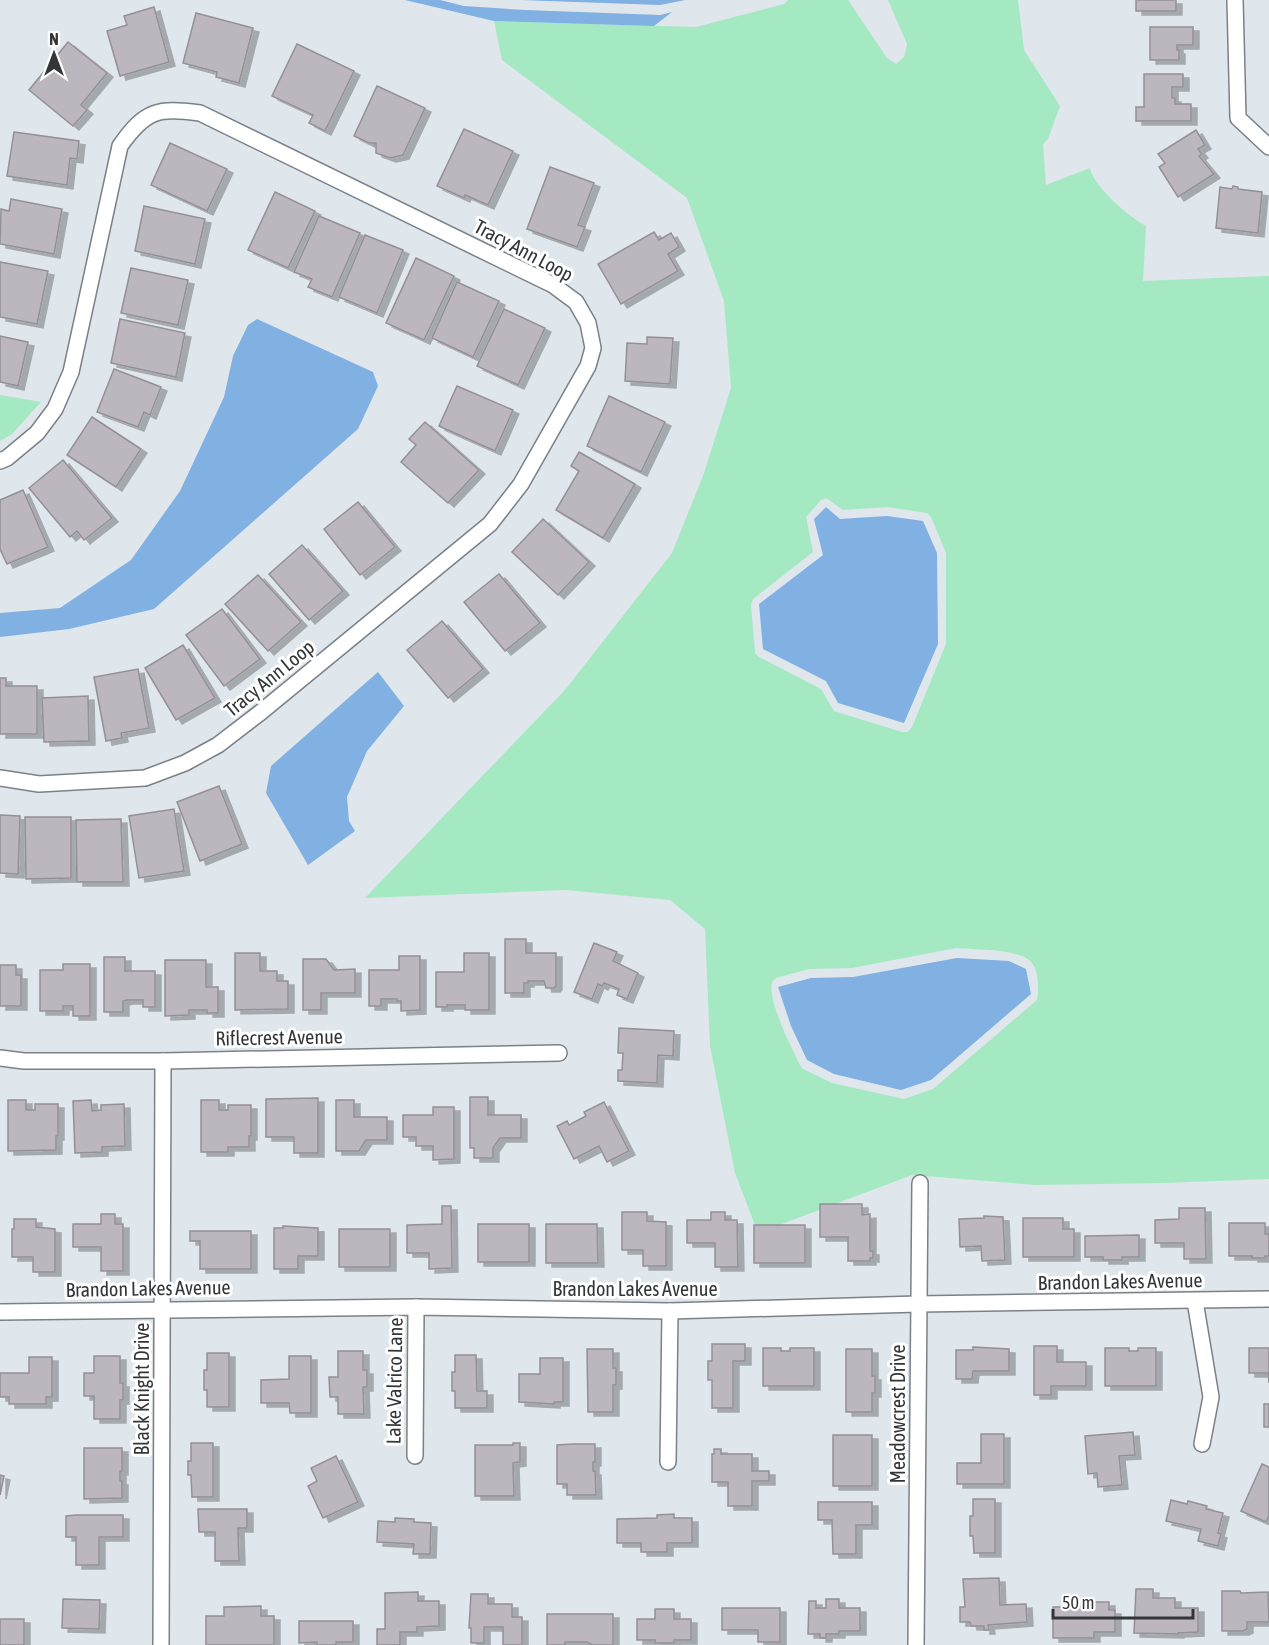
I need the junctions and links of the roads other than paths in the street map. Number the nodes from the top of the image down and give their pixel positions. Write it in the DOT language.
graph roads {
  1 [pos="1235,0"];
  2 [pos="1269,147"];
  3 [pos="0,461"];
  4 [pos="0,778"];
  5 [pos="558,1053"];
  6 [pos="0,1058"];
  7 [pos="164,1061"];
  8 [pos="920,1183"];
  9 [pos="1269,1299"];
  10 [pos="1195,1301"];
  11 [pos="918,1304"];
  12 [pos="416,1307"];
  13 [pos="163,1309"];
  14 [pos="670,1311"];
  15 [pos="0,1312"];
  16 [pos="1202,1444"];
  17 [pos="415,1456"];
  18 [pos="668,1462"];
  19 [pos="161,1645"];
  20 [pos="916,1645"];
  1 -- 2 [label="street"];
  3 -- 4 [label="street, Tracy Ann Loop"];
  5 -- 7 [label="street, Riflecrest Avenue"];
  6 -- 7 [label="street, Riflecrest Avenue"];
  7 -- 13 [label="street, Black Knight Drive"];
  8 -- 11 [label="street, Meadowcrest Drive"];
  9 -- 10 [label="street, Brandon Lakes Avenue"];
  10 -- 11 [label="street, Brandon Lakes Avenue"];
  10 -- 16 [label="street"];
  11 -- 14 [label="street, Brandon Lakes Avenue"];
  11 -- 20 [label="street, Meadowcrest Drive"];
  12 -- 13 [label="street, Brandon Lakes Avenue"];
  12 -- 14 [label="street, Brandon Lakes Avenue"];
  12 -- 17 [label="street, Lake Valrico Lane"];
  13 -- 15 [label="street, Brandon Lakes Avenue"];
  13 -- 19 [label="street, Black Knight Drive"];
  14 -- 18 [label="street"];
}
